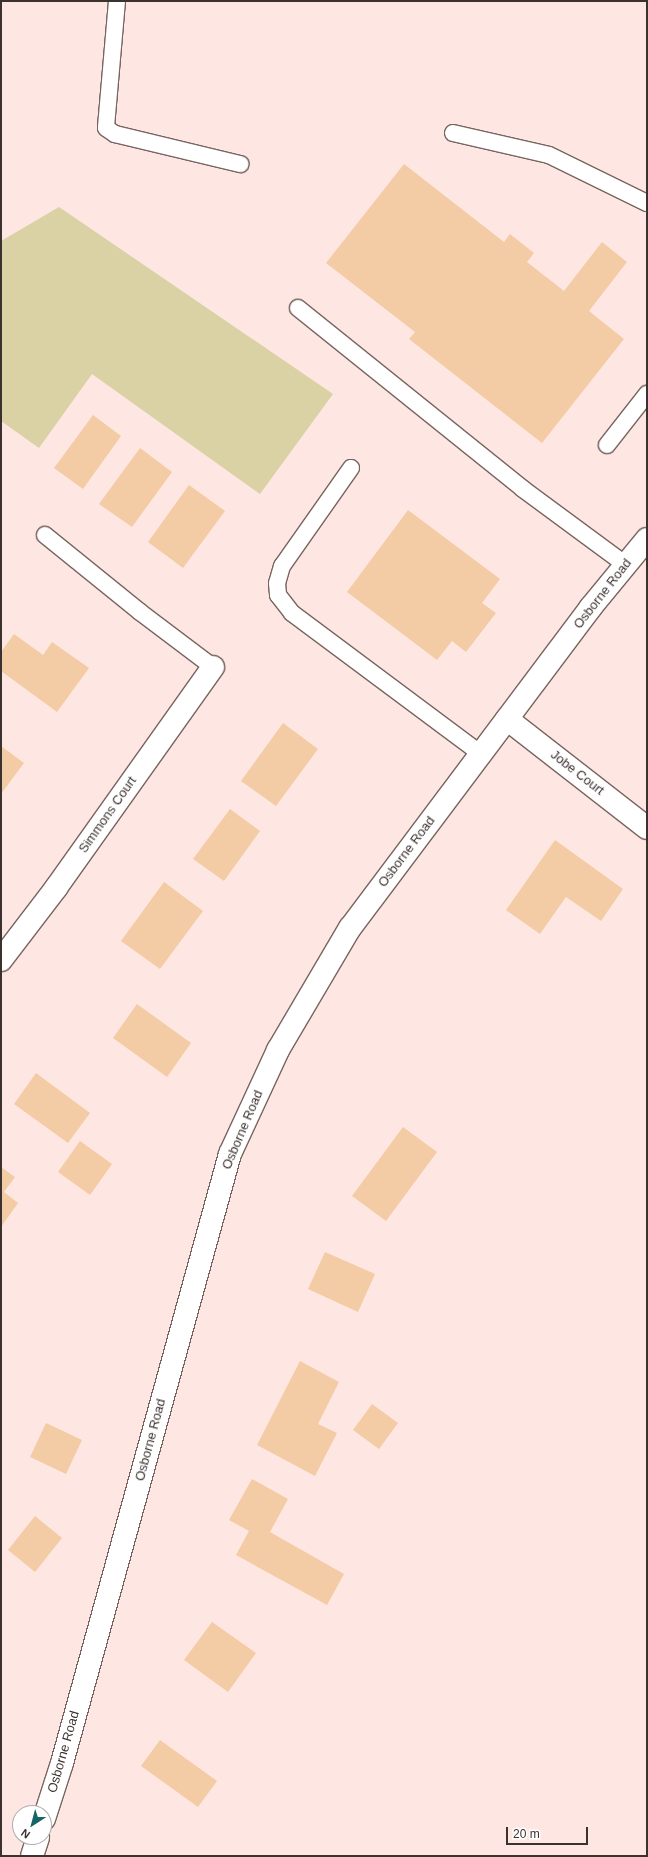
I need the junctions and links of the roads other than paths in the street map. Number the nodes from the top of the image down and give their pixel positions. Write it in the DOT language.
graph roads {
  1 [pos="117,1"];
  2 [pos="453,133"];
  3 [pos="240,164"];
  4 [pos="647,203"];
  5 [pos="298,308"];
  6 [pos="647,394"];
  7 [pos="607,445"];
  8 [pos="351,468"];
  9 [pos="45,535"];
  10 [pos="647,539"];
  11 [pos="626,565"];
  12 [pos="213,667"];
  13 [pos="507,719"];
  14 [pos="481,754"];
  15 [pos="647,828"];
  16 [pos="1,960"];
  17 [pos="48,1805"];
  18 [pos="35,1845"];
  19 [pos="32,1856"];
  1 -- 3 [label="lane"];
  2 -- 4 [label="lane"];
  5 -- 11 [label="lane"];
  6 -- 7 [label="lane"];
  8 -- 14 [label="lane"];
  9 -- 12 [label="lane"];
  10 -- 11 [label="street, Osborne Road"];
  11 -- 13 [label="street, Osborne Road"];
  12 -- 16 [label="street, Simmons Court"];
  13 -- 14 [label="street, Osborne Road"];
  13 -- 15 [label="street, Jobe Court"];
  14 -- 17 [label="street, Osborne Road"];
  18 -- 19 [label="street"];
}
